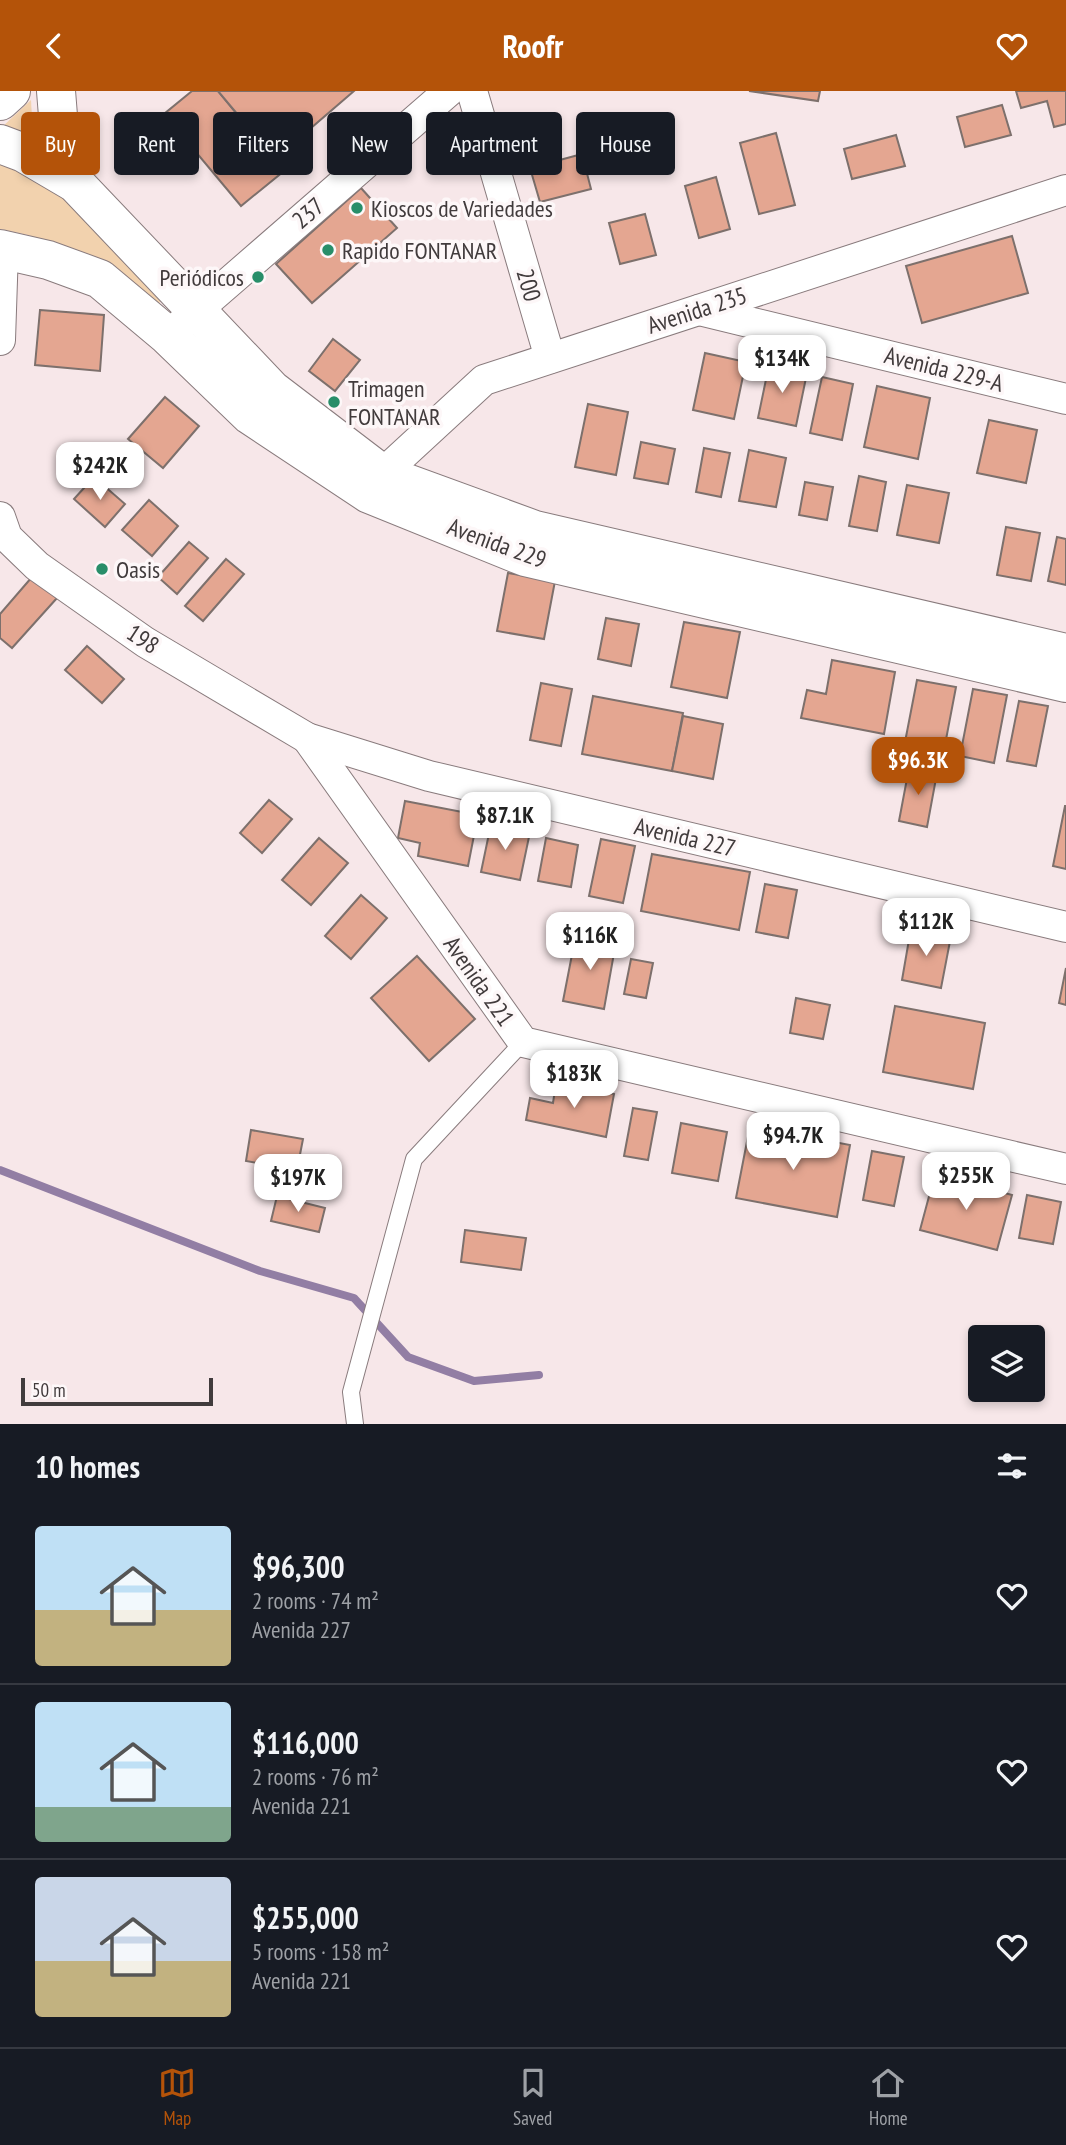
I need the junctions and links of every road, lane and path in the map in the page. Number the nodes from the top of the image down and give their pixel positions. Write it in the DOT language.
graph roads {
  1 [pos="11,91"];
  2 [pos="56,91"];
  3 [pos="449,91"];
  4 [pos="472,91"];
  5 [pos="0,101"];
  6 [pos="0,144"];
  7 [pos="75,183"];
  8 [pos="1066,190"];
  9 [pos="1,250"];
  10 [pos="196,310"];
  11 [pos="699,310"];
  12 [pos="168,337"];
  13 [pos="0,340"];
  14 [pos="550,358"];
  15 [pos="1066,399"];
  16 [pos="375,484"];
  17 [pos="3,535"];
  18 [pos="1066,653"];
  19 [pos="1066,683"];
  20 [pos="307,738"];
  21 [pos="1066,927"];
  22 [pos="523,1042"];
  23 [pos="1066,1169"];
  24 [pos="355,1424"];
  1 -- 5 [label="street"];
  2 -- 7 [label="street, Avenida 229"];
  3 -- 10 [label="street, 237"];
  4 -- 14 [label="street, 200"];
  6 -- 7 [label="street, Avenida 229"];
  7 -- 10 [label="street, Avenida 229"];
  8 -- 11 [label="street, Avenida 235"];
  9 -- 12 [label="street, Avenida 229"];
  9 -- 13 [label="street"];
  10 -- 12 [label="street, 237"];
  10 -- 16 [label="street, Avenida 229"];
  11 -- 14 [label="street, Avenida 235"];
  11 -- 15 [label="street, Avenida 229-A"];
  12 -- 16 [label="street, Avenida 229"];
  14 -- 16 [label="street, Avenida 235"];
  16 -- 18 [label="street, Avenida 229"];
  16 -- 19 [label="street, Avenida 229"];
  17 -- 20 [label="street, 198"];
  20 -- 21 [label="street, Avenida 227"];
  20 -- 22 [label="street, Avenida 221"];
  22 -- 23 [label="street, Avenida 221"];
  22 -- 24 [label="lane"];
}
